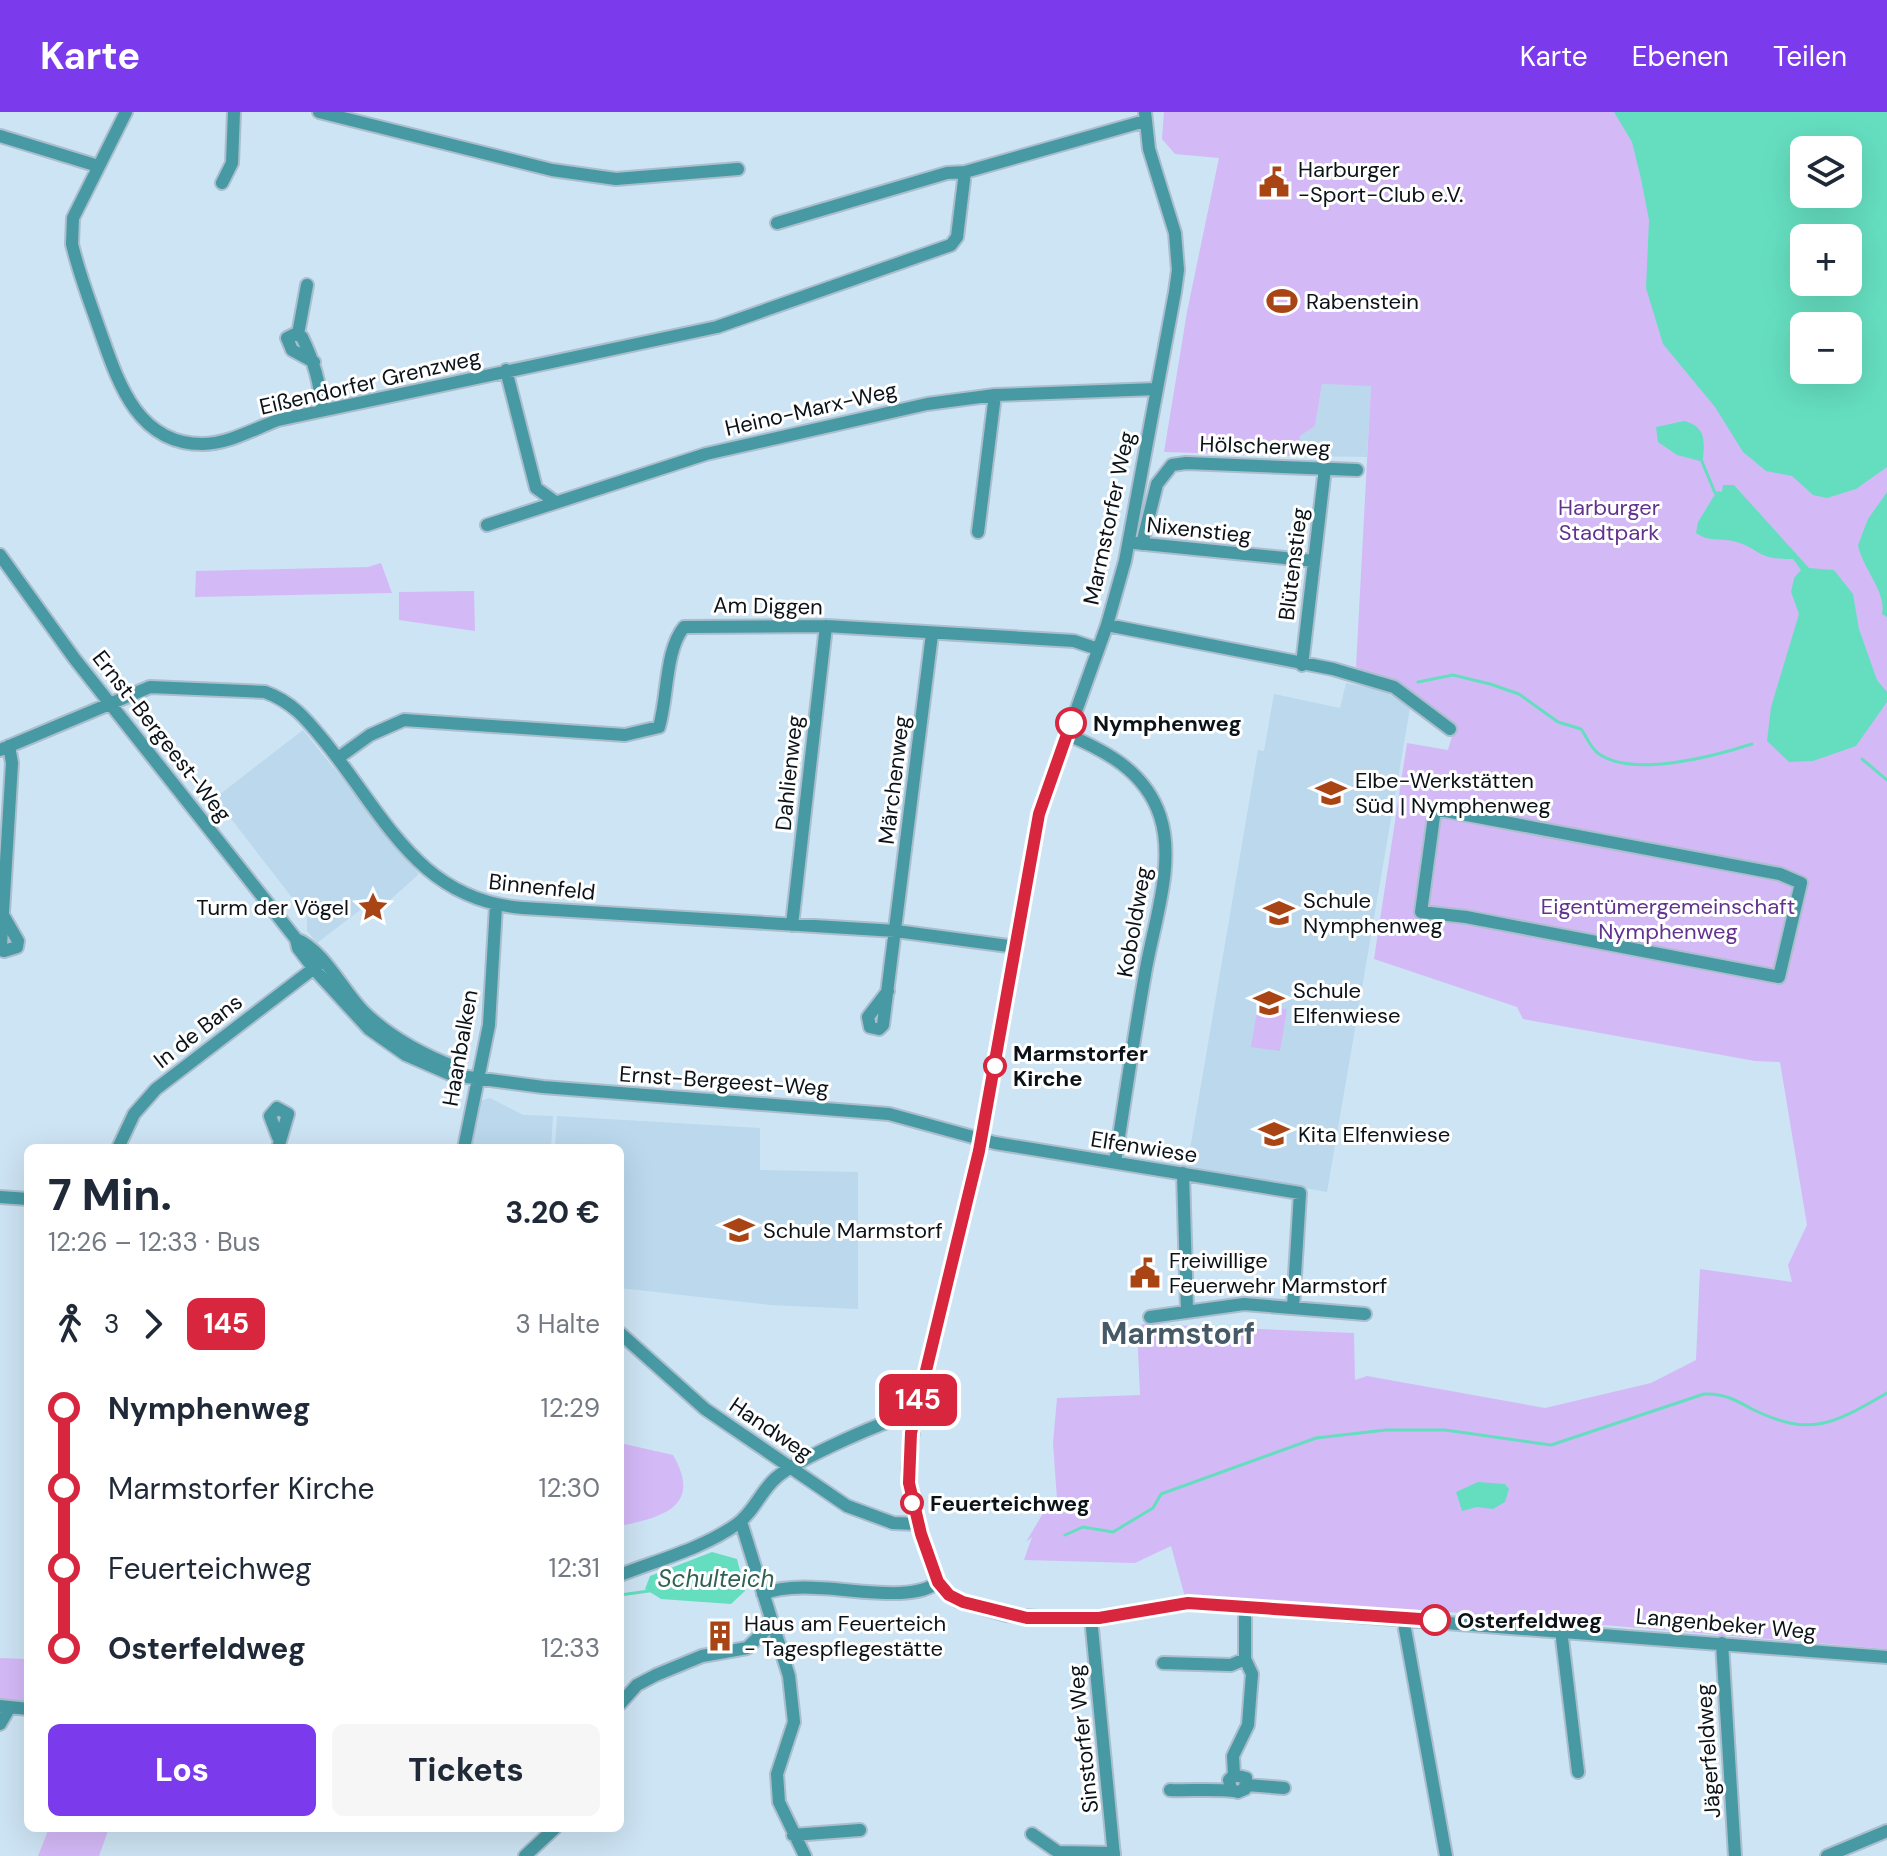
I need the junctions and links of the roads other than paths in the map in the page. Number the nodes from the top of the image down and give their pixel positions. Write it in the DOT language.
graph roads {
  1 [pos="126,112"];
  2 [pos="234,112"];
  3 [pos="319,112"];
  4 [pos="1145,116"];
  5 [pos="0,136"];
  6 [pos="98,166"];
  7 [pos="738,169"];
  8 [pos="965,172"];
  9 [pos="222,183"];
  10 [pos="777,223"];
  11 [pos="307,285"];
  12 [pos="506,370"];
  13 [pos="1156,389"];
  14 [pos="995,395"];
  15 [pos="322,410"];
  16 [pos="1172,465"];
  17 [pos="1325,468"];
  18 [pos="1357,470"];
  19 [pos="554,501"];
  20 [pos="487,525"];
  21 [pos="978,532"];
  22 [pos="1135,543"];
  23 [pos="0,555"];
  24 [pos="1314,561"];
  25 [pos="1107,625"];
  26 [pos="826,626"];
  27 [pos="932,634"];
  28 [pos="1098,649"];
  29 [pos="1302,665"];
  30 [pos="111,704"];
  31 [pos="1450,729"];
  32 [pos="1066,734"];
  33 [pos="4,748"];
  34 [pos="338,758"];
  35 [pos="1435,809"];
  36 [pos="496,906"];
  37 [pos="3,915"];
  38 [pos="792,925"];
  39 [pos="896,931"];
  40 [pos="1016,947"];
  41 [pos="318,966"];
  42 [pos="888,991"];
  43 [pos="476,1078"];
  44 [pos="982,1137"];
  45 [pos="120,1144"];
  46 [pos="465,1144"];
  47 [pos="1115,1162"];
  48 [pos="1183,1173"];
  49 [pos="0,1197"];
  50 [pos="24,1199"];
  51 [pos="1293,1308"];
  52 [pos="1187,1310"];
  53 [pos="1365,1314"];
  54 [pos="1150,1317"];
  55 [pos="624,1337"];
  56 [pos="915,1414"];
  57 [pos="793,1466"];
  58 [pos="741,1522"];
  59 [pos="918,1524"];
  60 [pos="624,1573"];
  61 [pos="938,1582"];
  62 [pos="763,1594"];
  63 [pos="1245,1607"];
  64 [pos="1091,1618"];
  65 [pos="1403,1618"];
  66 [pos="773,1623"];
  67 [pos="1561,1630"];
  68 [pos="1722,1643"];
  69 [pos="1887,1657"];
  70 [pos="1245,1659"];
  71 [pos="1163,1663"];
  72 [pos="624,1700"];
  73 [pos="5,1707"];
  74 [pos="0,1724"];
  75 [pos="1578,1772"];
  76 [pos="1234,1775"];
  77 [pos="1247,1785"];
  78 [pos="1284,1788"];
  79 [pos="1231,1789"];
  80 [pos="1170,1790"];
  81 [pos="860,1830"];
  82 [pos="551,1832"];
  83 [pos="1887,1832"];
  84 [pos="1032,1834"];
  85 [pos="793,1835"];
  86 [pos="1114,1855"];
  87 [pos="525,1856"];
  88 [pos="805,1856"];
  89 [pos="1446,1856"];
  90 [pos="1735,1856"];
  91 [pos="1827,1856"];
  1 -- 6 [label="street, Eißendorfer Grenzweg"];
  2 -- 9 [label="street"];
  3 -- 7 [label="street"];
  4 -- 8 [label="street"];
  4 -- 13 [label="street, Marmstorfer Weg"];
  5 -- 6 [label="street"];
  6 -- 15 [label="street, Eißendorfer Grenzweg"];
  8 -- 10 [label="street"];
  8 -- 12 [label="street, Eißendorfer Grenzweg"];
  11 -- 15 [label="street"];
  12 -- 15 [label="street, Eißendorfer Grenzweg"];
  12 -- 19 [label="street, Eißendorfer Grenzweg"];
  13 -- 14 [label="street, Heino-Marx-Weg"];
  13 -- 22 [label="street, Marmstorfer Weg"];
  14 -- 19 [label="street, Heino-Marx-Weg"];
  14 -- 21 [label="street"];
  16 -- 17 [label="street, Hölscherweg"];
  16 -- 22 [label="street, Marmstorfer Weg"];
  17 -- 18 [label="street, Hölscherweg"];
  17 -- 24 [label="street, Blütenstieg"];
  19 -- 20 [label="street, Heino-Marx-Weg"];
  22 -- 24 [label="street, Nixenstieg"];
  22 -- 25 [label="street, Marmstorfer Weg"];
  23 -- 30 [label="street, Ernst-Bergeest-Weg"];
  24 -- 29 [label="street, Blütenstieg"];
  25 -- 28 [label="street, Marmstorfer Weg"];
  25 -- 29 [label="street"];
  26 -- 27 [label="street, Am Diggen"];
  26 -- 34 [label="street, Am Diggen"];
  26 -- 38 [label="street, Dahlienweg"];
  27 -- 28 [label="street, Am Diggen"];
  27 -- 39 [label="street, Märchenweg"];
  28 -- 32 [label="street, Marmstorfer Weg"];
  29 -- 31 [label="street"];
  30 -- 33 [label="street, Binnenfeld"];
  30 -- 34 [label="street, Binnenfeld"];
  30 -- 41 [label="street, Ernst-Bergeest-Weg"];
  32 -- 40 [label="street, Marmstorfer Weg"];
  32 -- 47 [label="street, Koboldweg"];
  33 -- 37 [label="street"];
  34 -- 36 [label="street, Binnenfeld"];
  35 -- 35 [label="street"];
  36 -- 38 [label="street, Binnenfeld"];
  36 -- 43 [label="street, Haanbalken"];
  38 -- 39 [label="street, Binnenfeld"];
  39 -- 40 [label="street, Binnenfeld"];
  39 -- 42 [label="street, Märchenweg"];
  40 -- 44 [label="street, Marmstorfer Weg"];
  41 -- 43 [label="street, Ernst-Bergeest-Weg"];
  41 -- 45 [label="street, In de Bans"];
  43 -- 44 [label="street, Ernst-Bergeest-Weg"];
  43 -- 46 [label="street, Haanbalken"];
  44 -- 47 [label="street, Elfenwiese"];
  44 -- 56 [label="street, Marmstorfer Weg"];
  47 -- 48 [label="street, Elfenwiese"];
  48 -- 51 [label="street, Elfenwiese"];
  48 -- 52 [label="street"];
  49 -- 50 [label="street"];
  51 -- 52 [label="street"];
  51 -- 53 [label="street"];
  52 -- 54 [label="street"];
  55 -- 57 [label="street, Handweg"];
  56 -- 57 [label="street"];
  56 -- 59 [label="street, Marmstorfer Weg"];
  57 -- 58 [label="street"];
  57 -- 59 [label="street, Handweg"];
  58 -- 60 [label="street"];
  58 -- 62 [label="street"];
  59 -- 61 [label="street, Marmstorfer Weg"];
  61 -- 62 [label="street"];
  61 -- 64 [label="street, Langenbeker Weg"];
  62 -- 66 [label="street"];
  63 -- 64 [label="street, Langenbeker Weg"];
  63 -- 65 [label="street, Langenbeker Weg"];
  63 -- 70 [label="street"];
  64 -- 86 [label="street, Sinstorfer Weg"];
  65 -- 67 [label="street, Langenbeker Weg"];
  65 -- 89 [label="street"];
  66 -- 72 [label="street"];
  66 -- 85 [label="street"];
  67 -- 68 [label="street, Langenbeker Weg"];
  67 -- 75 [label="street"];
  68 -- 69 [label="street, Langenbeker Weg"];
  68 -- 90 [label="street, Jägerfeldweg"];
  70 -- 71 [label="street"];
  70 -- 76 [label="street"];
  73 -- 74 [label="street"];
  76 -- 77 [label="street"];
  76 -- 79 [label="street"];
  77 -- 78 [label="street"];
  77 -- 79 [label="street"];
  79 -- 80 [label="street"];
  81 -- 85 [label="street"];
  82 -- 87 [label="street"];
  83 -- 91 [label="street"];
  84 -- 86 [label="street"];
  85 -- 88 [label="street"];
}
